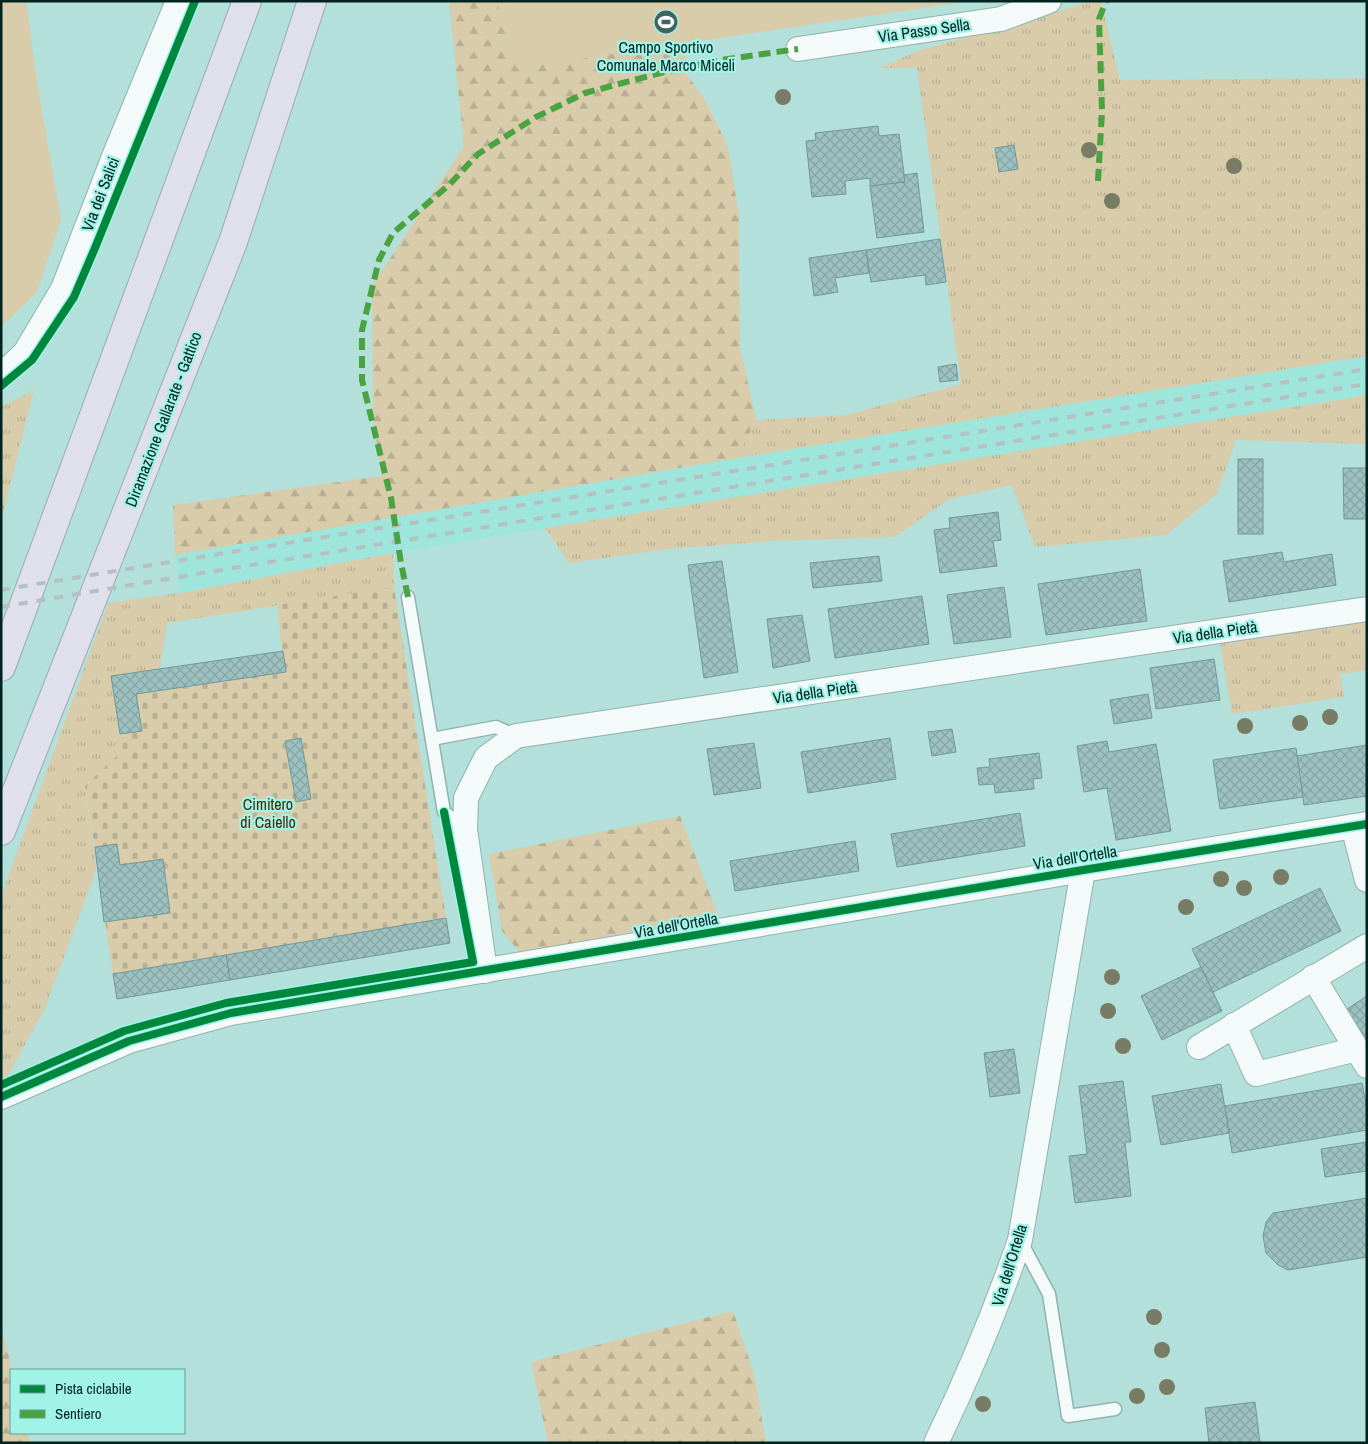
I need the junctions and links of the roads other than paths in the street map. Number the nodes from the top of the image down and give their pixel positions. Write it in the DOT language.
graph roads {
  1 [pos="178,1"];
  2 [pos="248,1"];
  3 [pos="312,1"];
  4 [pos="1049,1"];
  5 [pos="798,49"];
  6 [pos="1,375"];
  7 [pos="408,597"];
  8 [pos="1367,609"];
  9 [pos="1,667"];
  10 [pos="516,736"];
  11 [pos="432,739"];
  12 [pos="1360,825"];
  13 [pos="465,828"];
  14 [pos="1,831"];
  15 [pos="1083,870"];
  16 [pos="1367,880"];
  17 [pos="1367,946"];
  18 [pos="484,971"];
  19 [pos="1313,977"];
  20 [pos="1234,1025"];
  21 [pos="1198,1047"];
  22 [pos="1362,1057"];
  23 [pos="1,1097"];
  24 [pos="1020,1240"];
  25 [pos="1114,1409"];
  26 [pos="936,1443"];
  1 -- 6 [label="street, Via dei Salici"];
  2 -- 9 [label="highway"];
  3 -- 14 [label="highway, Diramazione Gallarate - Gattico"];
  4 -- 5 [label="street, Via Passo Sella"];
  7 -- 11 [label="lane"];
  8 -- 10 [label="street, Via della Pietà"];
  10 -- 11 [label="lane"];
  10 -- 13 [label="street, Via della Pietà"];
  11 -- 13 [label="lane"];
  12 -- 15 [label="street, Via dell'Ortella"];
  12 -- 16 [label="street"];
  13 -- 18 [label="street, Via della Pietà"];
  15 -- 18 [label="street, Via dell'Ortella"];
  15 -- 24 [label="street, Via dell'Ortella"];
  17 -- 19 [label="street"];
  18 -- 23 [label="street, Via dell'Ortella"];
  19 -- 20 [label="street"];
  19 -- 22 [label="street"];
  20 -- 21 [label="street"];
  20 -- 22 [label="street"];
  24 -- 25 [label="lane"];
  24 -- 26 [label="street, Via dell'Ortella"];
}
